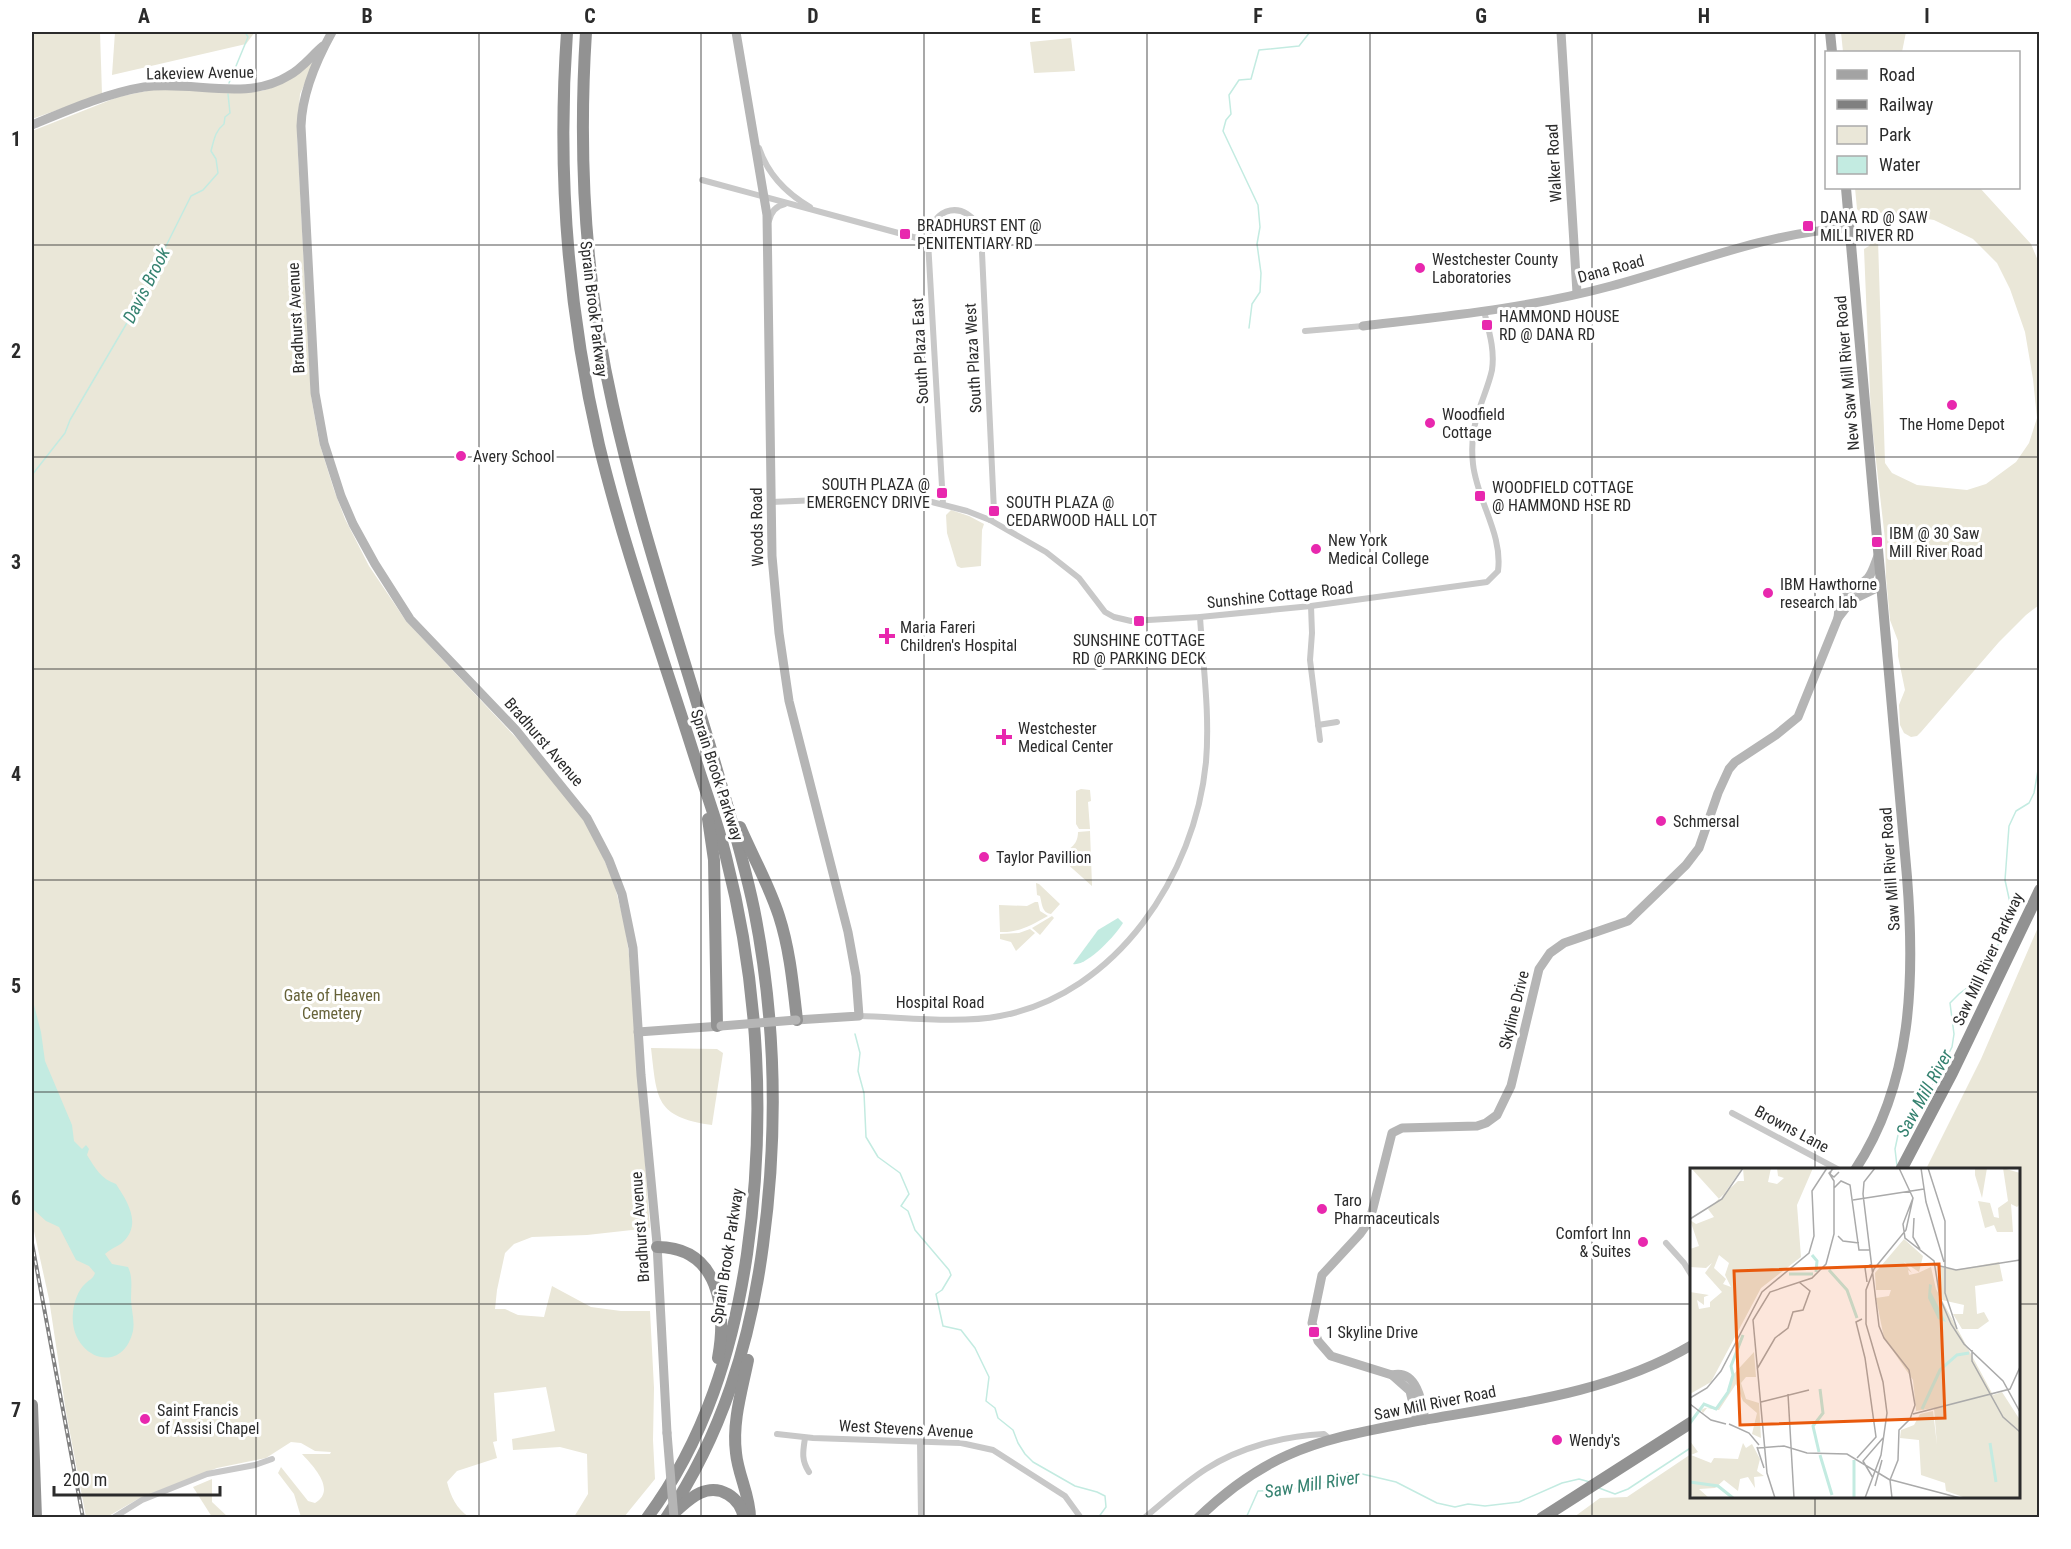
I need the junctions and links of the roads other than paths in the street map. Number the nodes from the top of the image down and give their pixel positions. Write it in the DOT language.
graph roads {
  1 [pos="332,32"];
  2 [pos="567,32"];
  3 [pos="586,32"];
  4 [pos="736,32"];
  5 [pos="1561,32"];
  6 [pos="1830,32"];
  7 [pos="325,45"];
  8 [pos="1832,51"];
  9 [pos="32,125"];
  10 [pos="753,131"];
  11 [pos="702,180"];
  12 [pos="1846,189"];
  13 [pos="764,197"];
  14 [pos="789,204"];
  15 [pos="953,210"];
  16 [pos="818,211"];
  17 [pos="1850,228"];
  18 [pos="768,231"];
  19 [pos="928,241"];
  20 [pos="1576,293"];
  21 [pos="1484,311"];
  22 [pos="1363,326"];
  23 [pos="1305,331"];
  24 [pos="771,502"];
  25 [pos="943,504"];
  26 [pos="990,520"];
  27 [pos="1878,556"];
  28 [pos="1858,585"];
  29 [pos="1881,586"];
  30 [pos="1311,606"];
  31 [pos="1200,617"];
  32 [pos="1838,618"];
  33 [pos="1336,722"];
  34 [pos="1318,725"];
  35 [pos="1320,740"];
  36 [pos="701,776"];
  37 [pos="723,791"];
  38 [pos="2040,890"];
  39 [pos="2040,906"];
  40 [pos="859,1016"];
  41 [pos="796,1020"];
  42 [pos="719,1026"];
  43 [pos="638,1032"];
  44 [pos="1732,1113"];
  45 [pos="1835,1168"];
  46 [pos="1856,1168"];
  47 [pos="1904,1168"];
  48 [pos="1905,1168"];
  49 [pos="1666,1243"];
  50 [pos="657,1247"];
  51 [pos="1690,1273"];
  52 [pos="753,1310"];
  53 [pos="1690,1346"];
  54 [pos="32,1405"];
  55 [pos="706,1413"];
  56 [pos="1421,1420"];
  57 [pos="1690,1423"];
  58 [pos="1690,1432"];
  59 [pos="777,1434"];
  60 [pos="805,1438"];
  61 [pos="1330,1439"];
  62 [pos="920,1441"];
  63 [pos="272,1459"];
  64 [pos="809,1472"];
  65 [pos="1597,1486"];
  66 [pos="36,1518"];
  67 [pos="112,1518"];
  68 [pos="646,1518"];
  69 [pos="668,1518"];
  70 [pos="674,1518"];
  71 [pos="744,1518"];
  72 [pos="750,1518"];
  73 [pos="921,1518"];
  74 [pos="1081,1518"];
  75 [pos="1144,1518"];
  76 [pos="1198,1518"];
  77 [pos="1542,1518"];
  78 [pos="1555,1518"];
  1 -- 7 [label="street, Bradhurst Avenue"];
  2 -- 36 [label="highway, Sprain Brook Parkway"];
  3 -- 37 [label="highway, Sprain Brook Parkway"];
  4 -- 10 [label="street, Woods Road"];
  5 -- 20 [label="street, Walker Road"];
  6 -- 8 [label="main road"];
  7 -- 9 [label="street, Lakeview Avenue"];
  7 -- 43 [label="street, Bradhurst Avenue"];
  10 -- 13 [label="street, Woods Road"];
  10 -- 16 [label="street"];
  11 -- 13 [label="street"];
  12 -- 17 [label="main road, New Saw Mill River Road"];
  13 -- 14 [label="street"];
  13 -- 18 [label="street, Woods Road"];
  14 -- 16 [label="street"];
  14 -- 18 [label="street"];
  15 -- 19 [label="street, South Plaza East"];
  15 -- 26 [label="street, South Plaza West"];
  16 -- 19 [label="street"];
  17 -- 20 [label="street, Dana Road"];
  17 -- 27 [label="main road, New Saw Mill River Road"];
  18 -- 24 [label="street, Woods Road"];
  19 -- 25 [label="street, South Plaza East"];
  20 -- 21 [label="street, Dana Road"];
  21 -- 22 [label="street, Dana Road"];
  21 -- 30 [label="street, Sunshine Cottage Road"];
  22 -- 23 [label="street, Dana Road"];
  24 -- 25 [label="street, Sunshine Cottage Road"];
  24 -- 40 [label="street, Woods Road"];
  25 -- 26 [label="street, Sunshine Cottage Road"];
  26 -- 31 [label="street, Sunshine Cottage Road"];
  27 -- 28 [label="street, Skyline Drive"];
  27 -- 29 [label="main road, Saw Mill River Road"];
  28 -- 29 [label="street"];
  28 -- 32 [label="street, Skyline Drive"];
  29 -- 32 [label="street, Skyline Drive"];
  29 -- 46 [label="main road, Saw Mill River Road"];
  30 -- 31 [label="street, Sunshine Cottage Road"];
  30 -- 34 [label="street"];
  31 -- 40 [label="street, Hospital Road"];
  32 -- 56 [label="street, Skyline Drive"];
  33 -- 34 [label="street"];
  34 -- 35 [label="street"];
  36 -- 42 [label="highway"];
  36 -- 55 [label="highway, Sprain Brook Parkway"];
  37 -- 41 [label="highway"];
  37 -- 52 [label="highway, Sprain Brook Parkway"];
  38 -- 47 [label="highway, Saw Mill River Parkway"];
  39 -- 48 [label="highway, Saw Mill River Parkway"];
  40 -- 41 [label="street, Hospital Road"];
  41 -- 42 [label="street, Hospital Road, bridge"];
  42 -- 43 [label="street, Hospital Road"];
  43 -- 50 [label="street, Bradhurst Avenue"];
  44 -- 45 [label="street, Browns Lane"];
  49 -- 51 [label="street"];
  50 -- 55 [label="highway"];
  50 -- 70 [label="street, Bradhurst Avenue, bridge"];
  52 -- 69 [label="highway, Sprain Brook Parkway"];
  52 -- 72 [label="highway"];
  53 -- 56 [label="main road, Saw Mill River Road"];
  54 -- 66 [label="highway"];
  55 -- 68 [label="highway, Sprain Brook Parkway"];
  56 -- 61 [label="main road, Saw Mill River Road"];
  57 -- 65 [label="highway"];
  58 -- 65 [label="highway"];
  59 -- 60 [label="street, West Stevens Avenue"];
  60 -- 62 [label="street, West Stevens Avenue"];
  60 -- 64 [label="street"];
  61 -- 75 [label="street"];
  61 -- 76 [label="main road, Saw Mill River Road"];
  62 -- 73 [label="street"];
  62 -- 74 [label="street, West Stevens Avenue"];
  63 -- 67 [label="street"];
  65 -- 77 [label="highway"];
  65 -- 78 [label="highway"];
  69 -- 71 [label="highway"];
}
